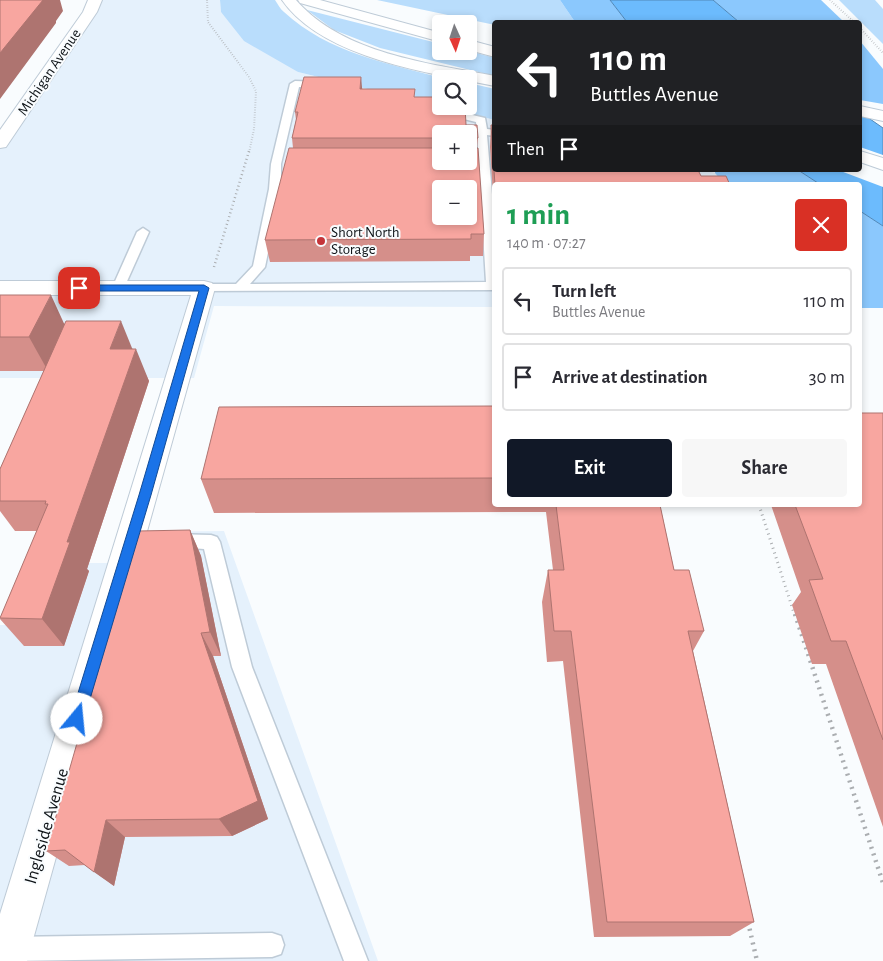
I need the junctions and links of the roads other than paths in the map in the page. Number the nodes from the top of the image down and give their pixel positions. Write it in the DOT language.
graph roads {
  1 [pos="95,0"];
  2 [pos="289,0"];
  3 [pos="305,0"];
  4 [pos="348,0"];
  5 [pos="420,17"];
  6 [pos="432,35"];
  7 [pos="478,47"];
  8 [pos="492,51"];
  9 [pos="492,80"];
  10 [pos="340,86"];
  11 [pos="862,111"];
  12 [pos="460,115"];
  13 [pos="883,116"];
  14 [pos="482,131"];
  15 [pos="492,133"];
  16 [pos="0,143"];
  17 [pos="862,157"];
  18 [pos="477,164"];
  19 [pos="484,164"];
  20 [pos="883,164"];
  21 [pos="862,171"];
  22 [pos="883,178"];
  23 [pos="143,232"];
  24 [pos="492,262"];
  25 [pos="492,286"];
  26 [pos="0,288"];
  27 [pos="118,288"];
  28 [pos="204,288"];
  29 [pos="239,288"];
  30 [pos="131,541"];
  31 [pos="272,945"];
  32 [pos="8,955"];
  33 [pos="356,961"];
  1 -- 16 [label="main road, Michigan Avenue"];
  2 -- 9 [label="main road"];
  3 -- 6 [label="main road"];
  4 -- 5 [label="main road"];
  7 -- 8 [label="main road"];
  10 -- 29 [label="lane"];
  11 -- 13 [label="main road"];
  12 -- 14 [label="lane"];
  14 -- 15 [label="lane"];
  14 -- 19 [label="lane"];
  17 -- 20 [label="main road"];
  18 -- 19 [label="lane"];
  19 -- 24 [label="lane"];
  21 -- 22 [label="main road"];
  23 -- 27 [label="lane"];
  25 -- 29 [label="lane"];
  26 -- 27 [label="main road"];
  27 -- 28 [label="main road"];
  28 -- 29 [label="lane"];
  28 -- 30 [label="main road, Ingleside Avenue"];
  30 -- 32 [label="main road, Ingleside Avenue"];
  30 -- 33 [label="lane"];
  31 -- 32 [label="lane"];
}
